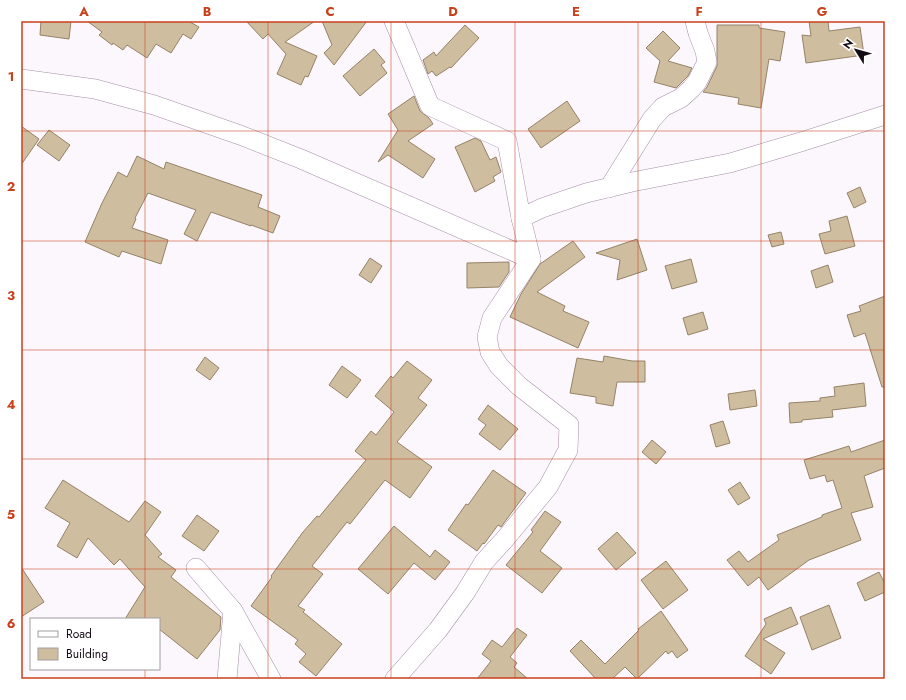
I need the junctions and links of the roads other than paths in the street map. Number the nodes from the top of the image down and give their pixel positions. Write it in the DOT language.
graph roads {
  1 [pos="394,21"];
  2 [pos="695,21"];
  3 [pos="21,79"];
  4 [pos="885,115"];
  5 [pos="608,188"];
  6 [pos="521,218"];
  7 [pos="531,259"];
  8 [pos="196,568"];
  9 [pos="232,611"];
  10 [pos="227,679"];
  11 [pos="271,679"];
  12 [pos="395,679"];
  1 -- 6 [label="street"];
  2 -- 5 [label="street"];
  3 -- 7 [label="street"];
  4 -- 5 [label="street"];
  5 -- 6 [label="street"];
  6 -- 7 [label="street"];
  7 -- 12 [label="street"];
  8 -- 9 [label="street"];
  9 -- 10 [label="street"];
  9 -- 11 [label="street"];
}
